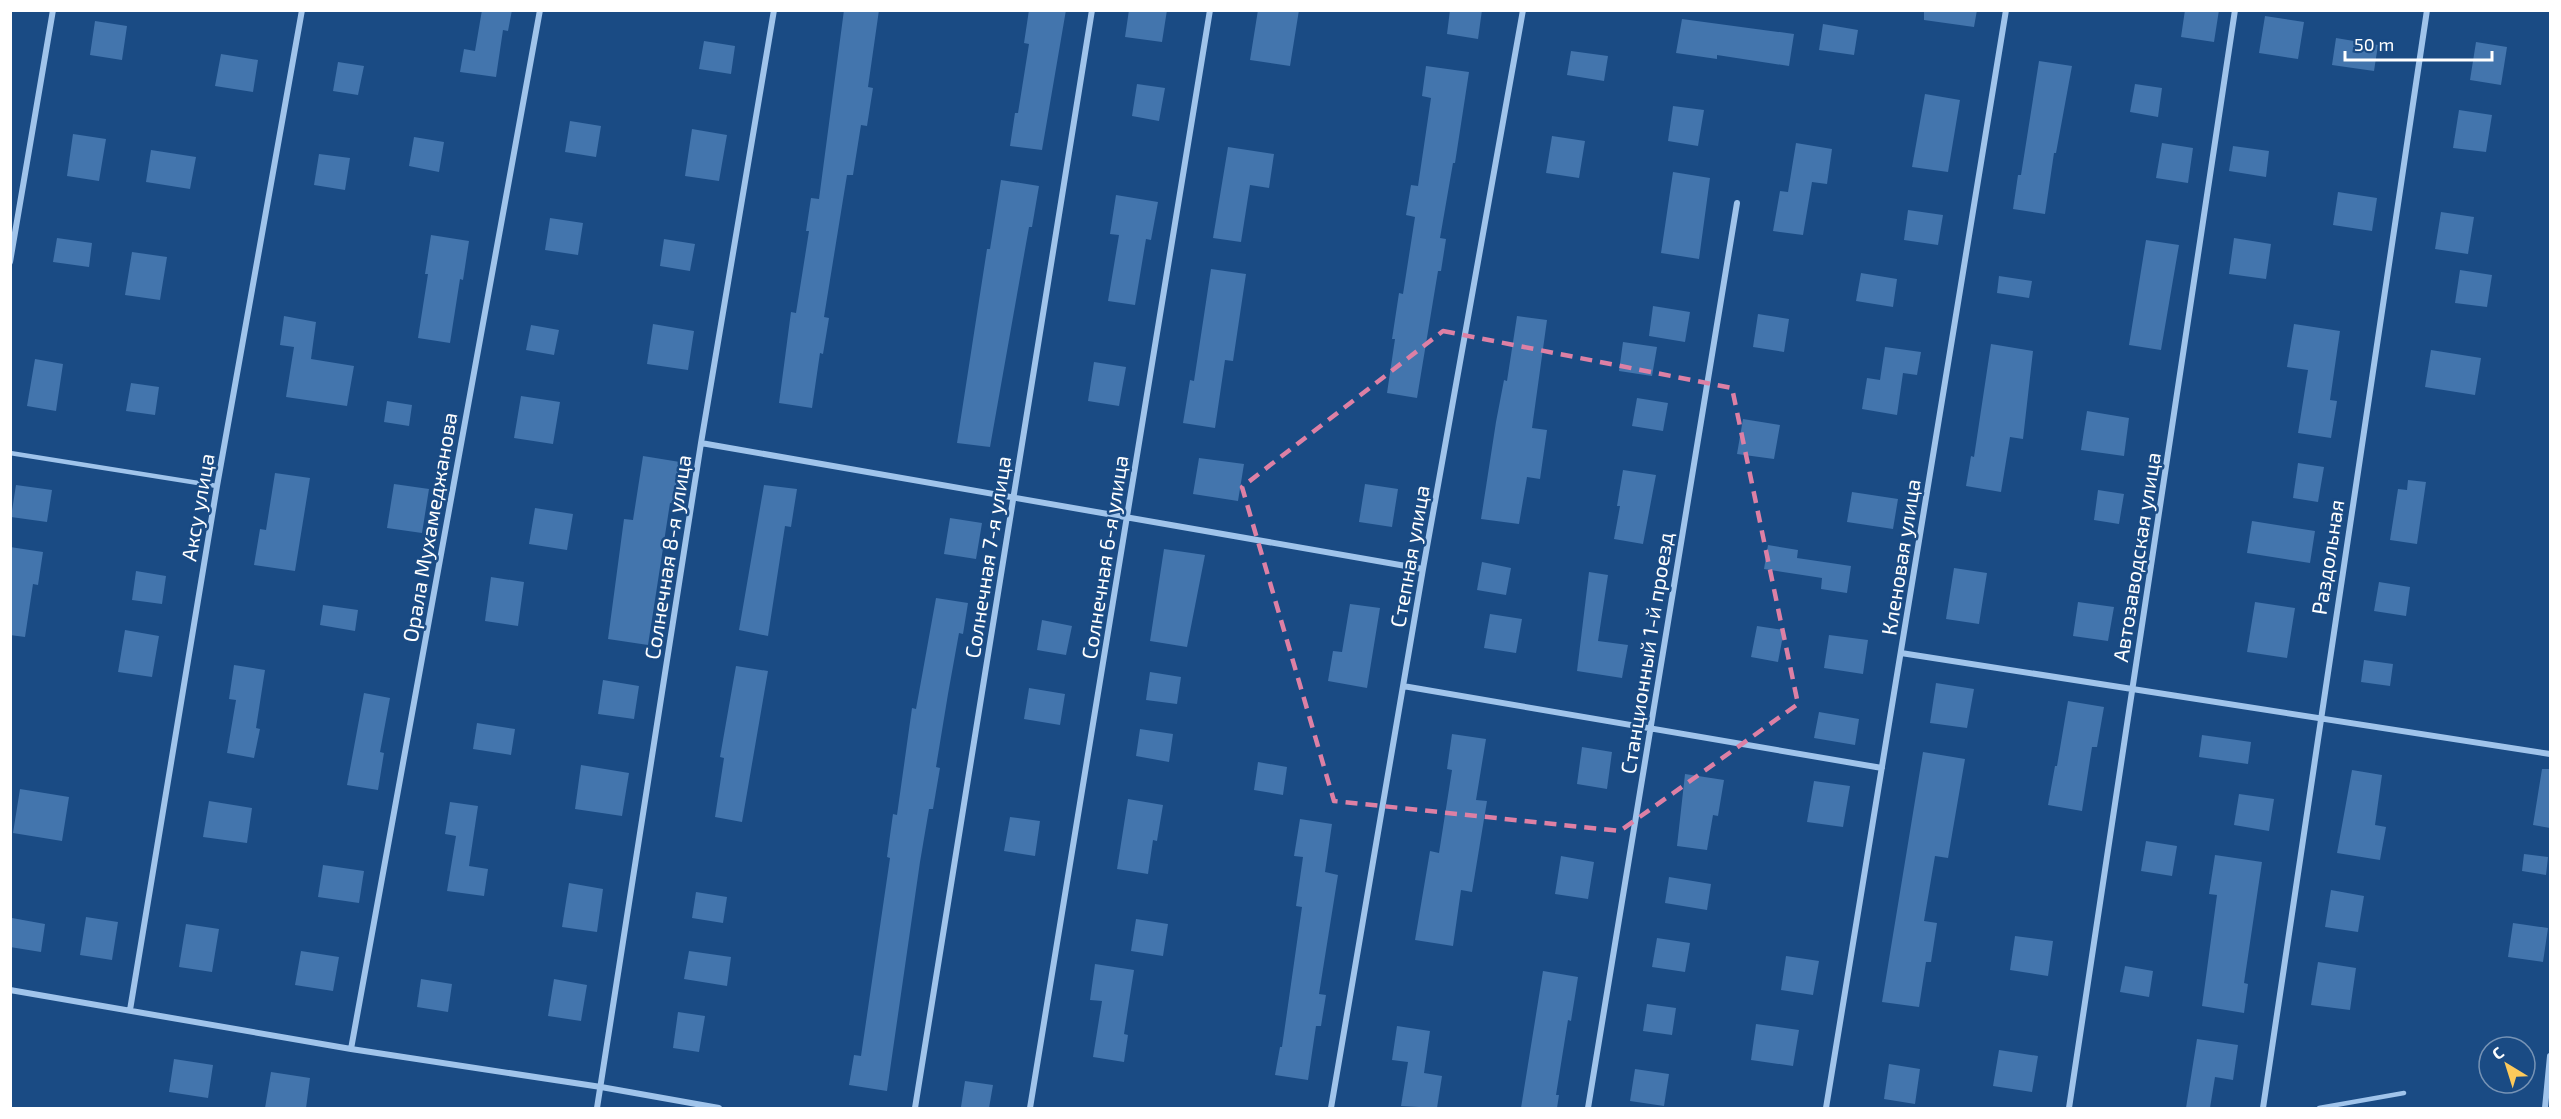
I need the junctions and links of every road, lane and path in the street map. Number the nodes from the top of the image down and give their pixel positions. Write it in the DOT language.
graph roads {
  1 [pos="53,10"];
  2 [pos="302,10"];
  3 [pos="540,10"];
  4 [pos="774,10"];
  5 [pos="1092,10"];
  6 [pos="1210,10"];
  7 [pos="1523,10"];
  8 [pos="2006,10"];
  9 [pos="2235,10"];
  10 [pos="2427,10"];
  11 [pos="1737,203"];
  12 [pos="10,262"];
  13 [pos="701,443"];
  14 [pos="10,453"];
  15 [pos="217,486"];
  16 [pos="1013,497"];
  17 [pos="1127,517"];
  18 [pos="1423,568"];
  19 [pos="1901,653"];
  20 [pos="1403,686"];
  21 [pos="2133,689"];
  22 [pos="2319,718"];
  23 [pos="1650,728"];
  24 [pos="2550,754"];
  25 [pos="1882,768"];
  26 [pos="10,990"];
  27 [pos="130,1010"];
  28 [pos="351,1049"];
  29 [pos="2550,1056"];
  30 [pos="601,1087"];
  31 [pos="2404,1093"];
  32 [pos="597,1108"];
  33 [pos="719,1108"];
  34 [pos="915,1108"];
  35 [pos="1030,1108"];
  36 [pos="1330,1108"];
  37 [pos="1588,1108"];
  38 [pos="1826,1108"];
  39 [pos="2069,1108"];
  40 [pos="2263,1108"];
  41 [pos="2319,1108"];
  42 [pos="2546,1108"];
  1 -- 12 [label="street"];
  2 -- 15 [label="street, Аксу улица"];
  3 -- 28 [label="street, Орала Мухамеджанова"];
  4 -- 13 [label="street, Солнечная 8-я улица"];
  5 -- 16 [label="street, Солнечная 7-я улица"];
  6 -- 17 [label="street, Солнечная 6-я улица"];
  7 -- 18 [label="street, Степная улица"];
  8 -- 19 [label="street, Кленовая улица"];
  9 -- 21 [label="street, Автозаводская улица"];
  10 -- 22 [label="street, Раздольная"];
  11 -- 23 [label="street, Станционный 1-й проезд"];
  13 -- 16 [label="street"];
  13 -- 30 [label="street, Солнечная 8-я улица"];
  14 -- 15 [label="lane"];
  15 -- 27 [label="street, Аксу улица"];
  16 -- 17 [label="street"];
  16 -- 34 [label="street, Солнечная 7-я улица"];
  17 -- 18 [label="street"];
  17 -- 35 [label="street, Солнечная 6-я улица"];
  18 -- 20 [label="street, Степная улица"];
  19 -- 21 [label="street"];
  19 -- 25 [label="street, Кленовая улица"];
  20 -- 23 [label="street"];
  20 -- 36 [label="street, Степная улица"];
  21 -- 22 [label="street"];
  21 -- 39 [label="street, Автозаводская улица"];
  22 -- 24 [label="street"];
  22 -- 40 [label="street, Раздольная"];
  23 -- 25 [label="street"];
  23 -- 37 [label="street, Станционный 1-й проезд"];
  25 -- 38 [label="street, Кленовая улица"];
  26 -- 27 [label="street"];
  27 -- 28 [label="street"];
  28 -- 30 [label="street"];
  29 -- 42 [label="street"];
  30 -- 32 [label="street, Солнечная 8-я улица"];
  30 -- 33 [label="street"];
  31 -- 41 [label="lane"];
}
